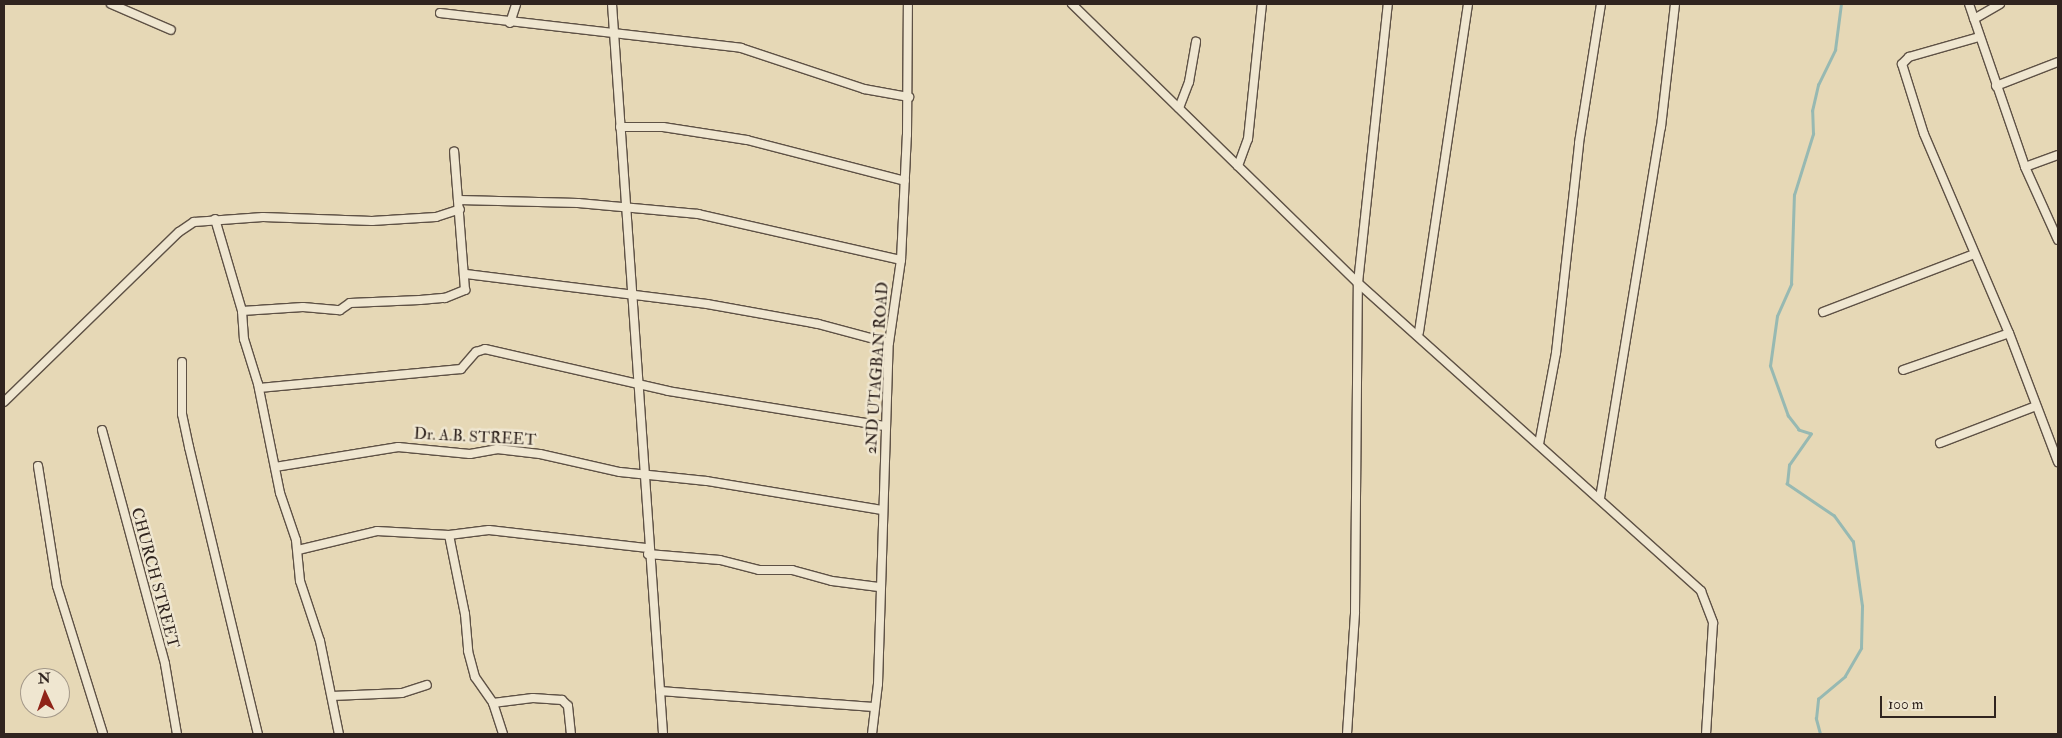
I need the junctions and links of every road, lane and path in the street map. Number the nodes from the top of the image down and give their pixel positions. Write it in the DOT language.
graph roads {
  1 [pos="111,4"];
  2 [pos="516,4"];
  3 [pos="612,4"];
  4 [pos="908,4"];
  5 [pos="1072,4"];
  6 [pos="1262,4"];
  7 [pos="1388,4"];
  8 [pos="1468,4"];
  9 [pos="1601,4"];
  10 [pos="1675,4"];
  11 [pos="1969,4"];
  12 [pos="2000,4"];
  13 [pos="440,13"];
  14 [pos="1974,19"];
  15 [pos="510,23"];
  16 [pos="171,30"];
  17 [pos="615,32"];
  18 [pos="1980,37"];
  19 [pos="1196,42"];
  20 [pos="2058,62"];
  21 [pos="1996,86"];
  22 [pos="909,97"];
  23 [pos="1179,108"];
  24 [pos="620,127"];
  25 [pos="454,151"];
  26 [pos="2058,155"];
  27 [pos="1238,166"];
  28 [pos="2026,168"];
  29 [pos="905,181"];
  30 [pos="459,204"];
  31 [pos="625,206"];
  32 [pos="215,219"];
  33 [pos="2058,240"];
  34 [pos="1974,254"];
  35 [pos="900,260"];
  36 [pos="466,274"];
  37 [pos="1358,283"];
  38 [pos="631,297"];
  39 [pos="242,311"];
  40 [pos="1823,312"];
  41 [pos="1419,332"];
  42 [pos="2009,333"];
  43 [pos="889,342"];
  44 [pos="182,362"];
  45 [pos="1903,370"];
  46 [pos="637,384"];
  47 [pos="259,388"];
  48 [pos="4,402"];
  49 [pos="2036,406"];
  50 [pos="885,426"];
  51 [pos="102,430"];
  52 [pos="1940,443"];
  53 [pos="1539,444"];
  54 [pos="2058,462"];
  55 [pos="38,466"];
  56 [pos="275,467"];
  57 [pos="644,473"];
  58 [pos="1600,498"];
  59 [pos="883,510"];
  60 [pos="449,535"];
  61 [pos="298,550"];
  62 [pos="648,551"];
  63 [pos="878,587"];
  64 [pos="427,685"];
  65 [pos="660,691"];
  66 [pos="332,696"];
  67 [pos="493,703"];
  68 [pos="873,707"];
  69 [pos="104,734"];
  70 [pos="177,734"];
  71 [pos="258,734"];
  72 [pos="339,734"];
  73 [pos="502,734"];
  74 [pos="571,734"];
  75 [pos="663,734"];
  76 [pos="872,734"];
  77 [pos="1347,734"];
  78 [pos="1706,734"];
  1 -- 16 [label="street"];
  2 -- 15 [label="street"];
  3 -- 17 [label="street"];
  4 -- 22 [label="street, 2ND UTAGBAN ROAD"];
  5 -- 23 [label="street"];
  6 -- 27 [label="street"];
  7 -- 37 [label="street"];
  8 -- 41 [label="street"];
  9 -- 53 [label="street"];
  10 -- 58 [label="street"];
  11 -- 14 [label="street"];
  12 -- 14 [label="street"];
  13 -- 15 [label="street"];
  14 -- 18 [label="street"];
  15 -- 17 [label="street"];
  17 -- 22 [label="street"];
  17 -- 24 [label="street"];
  18 -- 21 [label="street"];
  18 -- 34 [label="street"];
  19 -- 23 [label="street"];
  20 -- 21 [label="street"];
  21 -- 28 [label="street"];
  22 -- 29 [label="street, 2ND UTAGBAN ROAD"];
  23 -- 27 [label="street"];
  24 -- 29 [label="street"];
  24 -- 31 [label="street"];
  25 -- 30 [label="street"];
  26 -- 28 [label="street"];
  27 -- 37 [label="street"];
  28 -- 33 [label="street"];
  29 -- 35 [label="street, 2ND UTAGBAN ROAD"];
  30 -- 31 [label="street"];
  30 -- 32 [label="street"];
  30 -- 36 [label="street"];
  31 -- 35 [label="street"];
  31 -- 38 [label="street"];
  32 -- 39 [label="street"];
  32 -- 48 [label="street"];
  34 -- 40 [label="street"];
  34 -- 42 [label="street"];
  35 -- 43 [label="street, 2ND UTAGBAN ROAD"];
  36 -- 38 [label="street"];
  36 -- 39 [label="street"];
  37 -- 53 [label="street"];
  37 -- 77 [label="street"];
  38 -- 43 [label="street"];
  38 -- 46 [label="street"];
  39 -- 47 [label="street"];
  42 -- 45 [label="street"];
  42 -- 49 [label="street"];
  43 -- 50 [label="street, 2ND UTAGBAN ROAD"];
  44 -- 71 [label="street"];
  46 -- 47 [label="street"];
  46 -- 50 [label="street"];
  46 -- 57 [label="street"];
  47 -- 56 [label="street"];
  49 -- 52 [label="street"];
  49 -- 54 [label="street"];
  50 -- 59 [label="street, 2ND UTAGBAN ROAD"];
  51 -- 70 [label="street, CHURCH STREET"];
  53 -- 58 [label="street"];
  55 -- 69 [label="street"];
  56 -- 57 [label="street, Dr. A.B. STREET"];
  56 -- 61 [label="street"];
  57 -- 59 [label="street, Dr. A.B. STREET"];
  57 -- 62 [label="street"];
  58 -- 78 [label="street"];
  59 -- 63 [label="street, 2ND UTAGBAN ROAD"];
  60 -- 61 [label="street"];
  60 -- 62 [label="street"];
  60 -- 67 [label="street"];
  61 -- 66 [label="street"];
  62 -- 63 [label="street"];
  62 -- 65 [label="street"];
  63 -- 68 [label="street, 2ND UTAGBAN ROAD"];
  64 -- 66 [label="street"];
  65 -- 68 [label="street"];
  65 -- 75 [label="street"];
  66 -- 72 [label="street"];
  67 -- 73 [label="street"];
  67 -- 74 [label="street"];
  68 -- 76 [label="street, 2ND UTAGBAN ROAD"];
}
